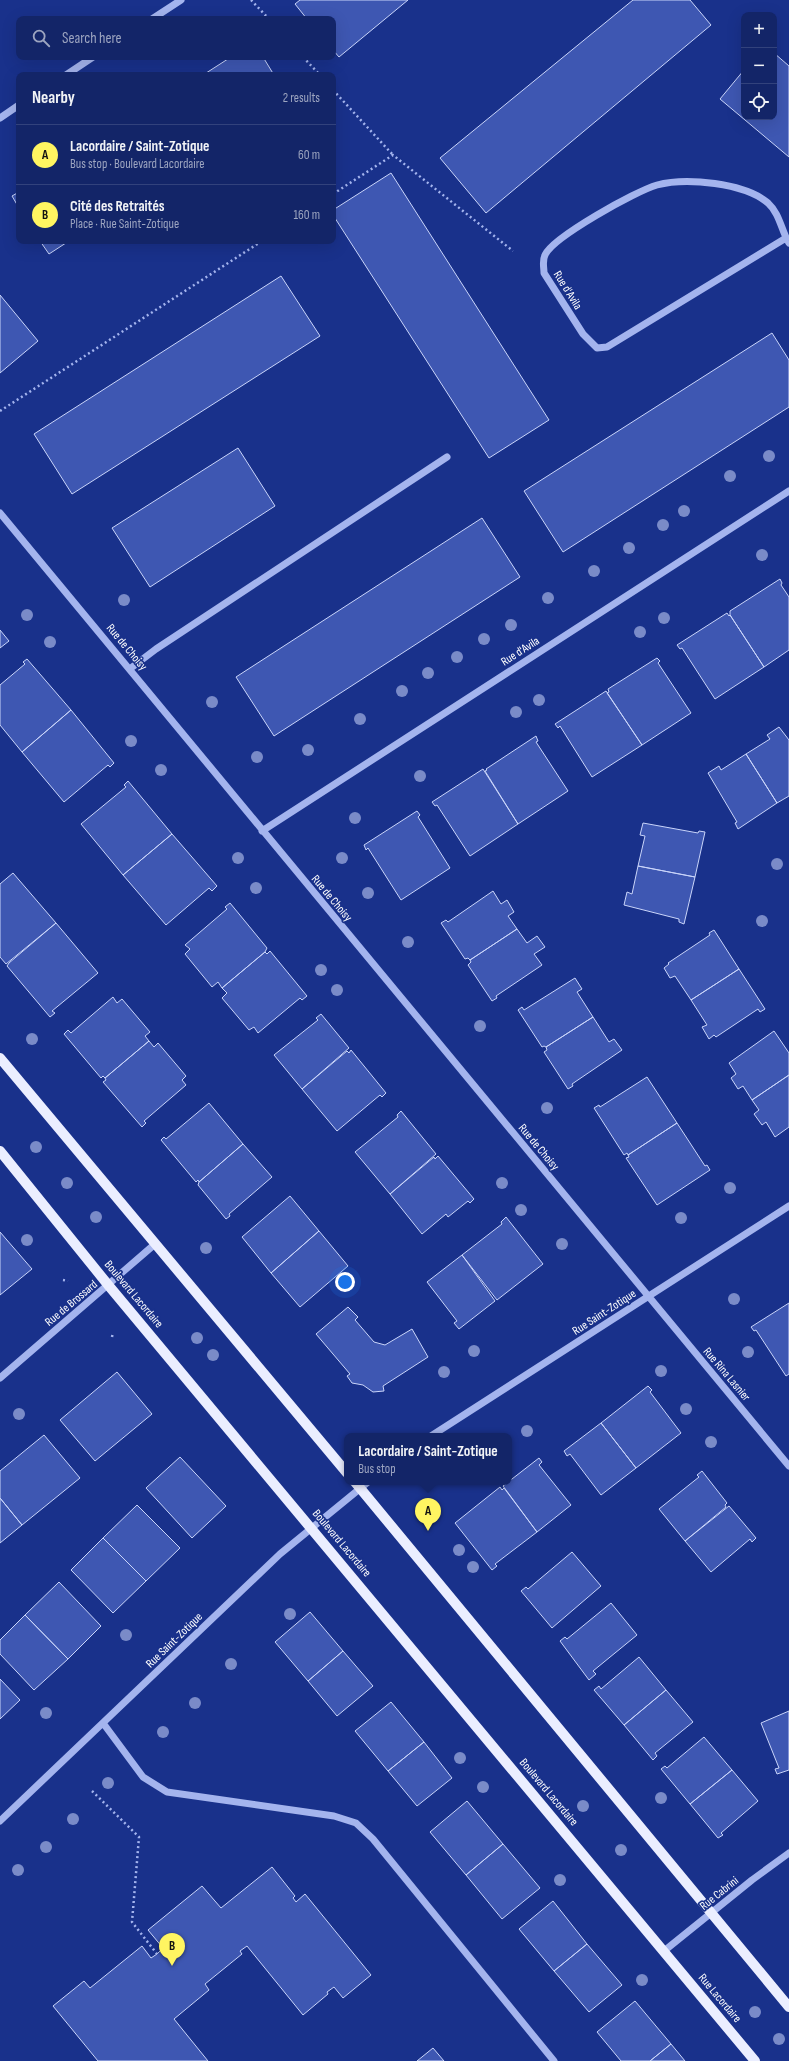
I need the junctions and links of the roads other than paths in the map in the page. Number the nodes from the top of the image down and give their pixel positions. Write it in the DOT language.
graph roads {
  1 [pos="181,0"];
  2 [pos="157,16"];
  3 [pos="88,60"];
  4 [pos="70,72"];
  5 [pos="16,107"];
  6 [pos="0,118"];
  7 [pos="788,241"];
  8 [pos="447,457"];
  9 [pos="789,491"];
  10 [pos="0,513"];
  11 [pos="130,668"];
  12 [pos="262,831"];
  13 [pos="0,1058"];
  14 [pos="0,1151"];
  15 [pos="789,1206"];
  16 [pos="156,1244"];
  17 [pos="109,1286"];
  18 [pos="648,1296"];
  19 [pos="0,1378"];
  20 [pos="436,1433"];
  21 [pos="789,1466"];
  22 [pos="344,1469"];
  23 [pos="360,1485"];
  24 [pos="362,1485"];
  25 [pos="312,1528"];
  26 [pos="103,1723"];
  27 [pos="0,1821"];
  28 [pos="789,1853"];
  29 [pos="712,1913"];
  30 [pos="664,1951"];
  31 [pos="789,2007"];
  32 [pos="554,2061"];
  33 [pos="755,2061"];
  1 -- 2 [label="street"];
  3 -- 4 [label="street"];
  5 -- 6 [label="street"];
  7 -- 7 [label="street, Rue d'Avila"];
  8 -- 11 [label="street"];
  9 -- 12 [label="street, Rue d'Avila"];
  10 -- 11 [label="street, Rue de Choisy"];
  11 -- 12 [label="street, Rue de Choisy"];
  12 -- 18 [label="street, Rue de Choisy"];
  13 -- 16 [label="main road"];
  14 -- 17 [label="main road, Boulevard Lacordaire"];
  15 -- 18 [label="street, Rue Saint-Zotique"];
  16 -- 17 [label="street, Rue de Brossard"];
  16 -- 22 [label="main road"];
  17 -- 19 [label="street, Rue de Brossard"];
  17 -- 25 [label="main road, Boulevard Lacordaire"];
  18 -- 20 [label="street, Rue Saint-Zotique"];
  18 -- 21 [label="street, Rue Rina Lasnier"];
  23 -- 25 [label="street, Rue Saint-Zotique"];
  24 -- 29 [label="main road"];
  25 -- 26 [label="street, Rue Saint-Zotique"];
  25 -- 30 [label="main road, Boulevard Lacordaire"];
  26 -- 27 [label="street, Rue Saint-Zotique"];
  26 -- 32 [label="street"];
  28 -- 29 [label="street, Rue Cabrini"];
  29 -- 30 [label="street, Rue Cabrini"];
  29 -- 31 [label="main road"];
  30 -- 33 [label="main road, Rue Lacordaire"];
}
